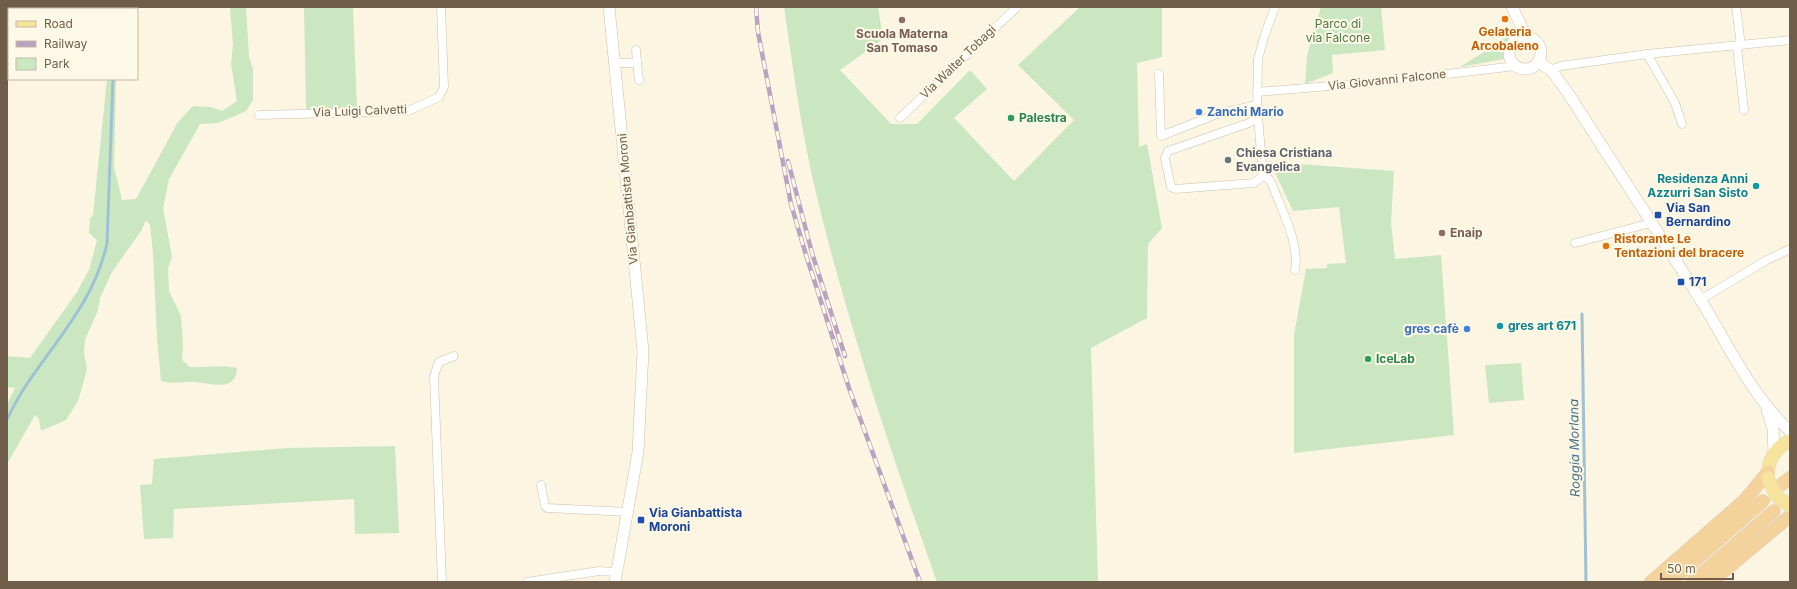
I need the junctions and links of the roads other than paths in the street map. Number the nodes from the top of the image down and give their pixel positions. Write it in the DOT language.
graph roads {
  1 [pos="441,7"];
  2 [pos="610,7"];
  3 [pos="1017,7"];
  4 [pos="1275,7"];
  5 [pos="1512,7"];
  6 [pos="1736,7"];
  7 [pos="1527,38"];
  8 [pos="1790,40"];
  9 [pos="1739,46"];
  10 [pos="636,50"];
  11 [pos="1648,54"];
  12 [pos="1538,62"];
  13 [pos="615,63"];
  14 [pos="637,63"];
  15 [pos="1516,66"];
  16 [pos="1551,70"];
  17 [pos="1159,74"];
  18 [pos="639,80"];
  19 [pos="1258,92"];
  20 [pos="1257,105"];
  21 [pos="1744,110"];
  22 [pos="259,115"];
  23 [pos="1258,117"];
  24 [pos="900,118"];
  25 [pos="1682,124"];
  26 [pos="1263,176"];
  27 [pos="1651,223"];
  28 [pos="1575,243"];
  29 [pos="1790,249"];
  30 [pos="1295,270"];
  31 [pos="1700,300"];
  32 [pos="454,356"];
  33 [pos="1765,406"];
  34 [pos="1790,431"];
  35 [pos="1790,441"];
  36 [pos="1774,453"];
  37 [pos="1768,475"];
  38 [pos="541,485"];
  39 [pos="1763,501"];
  40 [pos="1790,506"];
  41 [pos="624,511"];
  42 [pos="1774,511"];
  43 [pos="1790,516"];
  44 [pos="616,577"];
  45 [pos="442,582"];
  46 [pos="527,582"];
  47 [pos="1651,582"];
  48 [pos="1670,582"];
  49 [pos="1692,582"];
  50 [pos="1711,582"];
  1 -- 22 [label="street, Via Luigi Calvetti"];
  2 -- 13 [label="main road, Via Gianbattista Moroni"];
  3 -- 24 [label="street, Via Walter Tobagi"];
  4 -- 19 [label="street"];
  5 -- 7 [label="main road"];
  6 -- 9 [label="street"];
  7 -- 12 [label="main road"];
  7 -- 15 [label="main road"];
  8 -- 9 [label="street"];
  9 -- 11 [label="street"];
  9 -- 21 [label="street"];
  10 -- 14 [label="street"];
  11 -- 16 [label="street"];
  11 -- 25 [label="street"];
  12 -- 15 [label="main road"];
  12 -- 16 [label="main road"];
  13 -- 14 [label="street"];
  13 -- 41 [label="main road, Via Gianbattista Moroni"];
  14 -- 18 [label="street"];
  15 -- 19 [label="street, Via Giovanni Falcone"];
  16 -- 27 [label="main road"];
  17 -- 20 [label="street"];
  19 -- 20 [label="street"];
  20 -- 23 [label="street"];
  23 -- 26 [label="street"];
  23 -- 26 [label="street"];
  26 -- 30 [label="street"];
  27 -- 28 [label="street"];
  27 -- 31 [label="main road"];
  29 -- 31 [label="street"];
  31 -- 33 [label="main road"];
  32 -- 45 [label="street"];
  33 -- 34 [label="main road"];
  33 -- 36 [label="main road"];
  35 -- 36 [label="main road"];
  36 -- 37 [label="main road"];
  37 -- 40 [label="main road, bridge"];
  37 -- 47 [label="highway"];
  38 -- 41 [label="street"];
  39 -- 48 [label="highway"];
  41 -- 44 [label="main road, Via Gianbattista Moroni"];
  42 -- 49 [label="highway"];
  43 -- 50 [label="highway"];
  44 -- 46 [label="street"];
}
